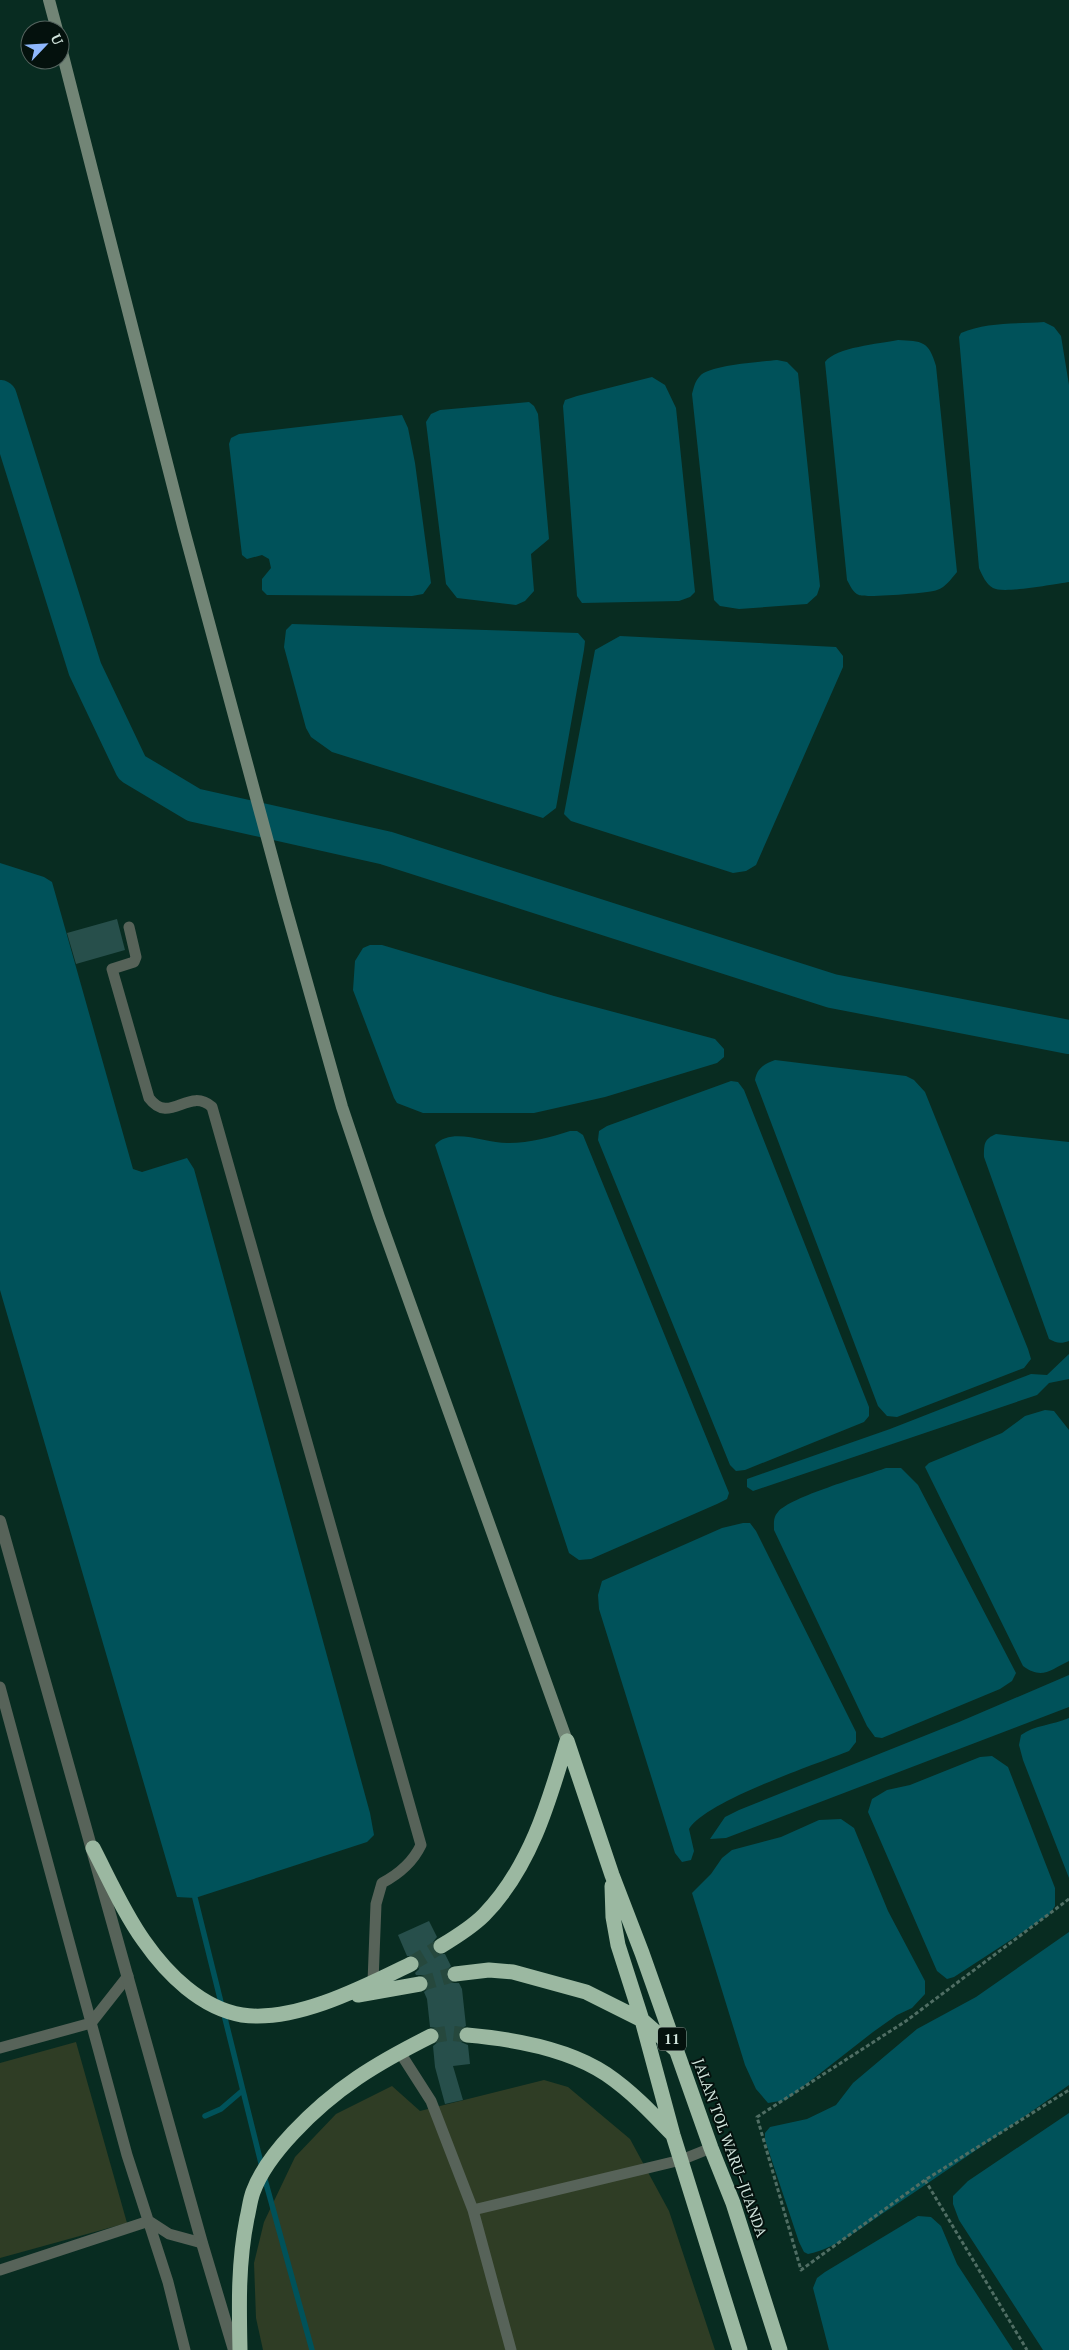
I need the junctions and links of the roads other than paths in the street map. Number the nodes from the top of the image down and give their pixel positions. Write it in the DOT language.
graph roads {
  1 [pos="49,0"];
  2 [pos="54,20"];
  3 [pos="67,70"];
  4 [pos="130,926"];
  5 [pos="0,1521"];
  6 [pos="0,1687"];
  7 [pos="567,1741"];
  8 [pos="92,1848"];
  9 [pos="612,1875"];
  10 [pos="442,1946"];
  11 [pos="411,1964"];
  12 [pos="455,1974"];
  13 [pos="128,1976"];
  14 [pos="373,1982"];
  15 [pos="420,1984"];
  16 [pos="327,2000"];
  17 [pos="642,2020"];
  18 [pos="91,2023"];
  19 [pos="467,2035"];
  20 [pos="431,2036"];
  21 [pos="0,2048"];
  22 [pos="676,2050"];
  23 [pos="400,2051"];
  24 [pos="673,2135"];
  25 [pos="711,2148"];
  26 [pos="681,2160"];
  27 [pos="472,2210"];
  28 [pos="149,2220"];
  29 [pos="202,2243"];
  30 [pos="0,2270"];
  31 [pos="185,2350"];
  32 [pos="234,2350"];
  33 [pos="240,2350"];
  34 [pos="511,2350"];
  35 [pos="740,2350"];
  36 [pos="780,2350"];
  1 -- 2 [label="main road"];
  3 -- 7 [label="main road"];
  4 -- 14 [label="lane"];
  5 -- 8 [label="street"];
  6 -- 18 [label="lane"];
  7 -- 9 [label="highway, JALAN TOL WARU–JUANDA / 11"];
  7 -- 10 [label="highway"];
  8 -- 13 [label="street"];
  8 -- 16 [label="highway"];
  9 -- 17 [label="highway, JALAN TOL WARU–JUANDA / 11"];
  9 -- 22 [label="highway, JALAN TOL WARU–JUANDA / 11"];
  11 -- 14 [label="highway"];
  12 -- 17 [label="highway"];
  13 -- 18 [label="lane"];
  13 -- 29 [label="street"];
  14 -- 16 [label="highway"];
  15 -- 16 [label="highway"];
  17 -- 22 [label="highway"];
  17 -- 24 [label="highway, JALAN TOL WARU–JUANDA / 11"];
  18 -- 21 [label="lane"];
  18 -- 28 [label="lane"];
  19 -- 24 [label="highway"];
  20 -- 23 [label="highway"];
  22 -- 25 [label="highway, JALAN TOL WARU–JUANDA / 11"];
  23 -- 27 [label="lane"];
  23 -- 33 [label="highway"];
  24 -- 26 [label="highway, JALAN TOL WARU–JUANDA / 11"];
  25 -- 26 [label="lane"];
  25 -- 36 [label="highway, JALAN TOL WARU–JUANDA / 11"];
  26 -- 27 [label="lane"];
  26 -- 35 [label="highway, JALAN TOL WARU–JUANDA / 11"];
  27 -- 34 [label="lane"];
  28 -- 29 [label="lane"];
  28 -- 30 [label="lane"];
  28 -- 31 [label="lane"];
  29 -- 32 [label="street"];
}
